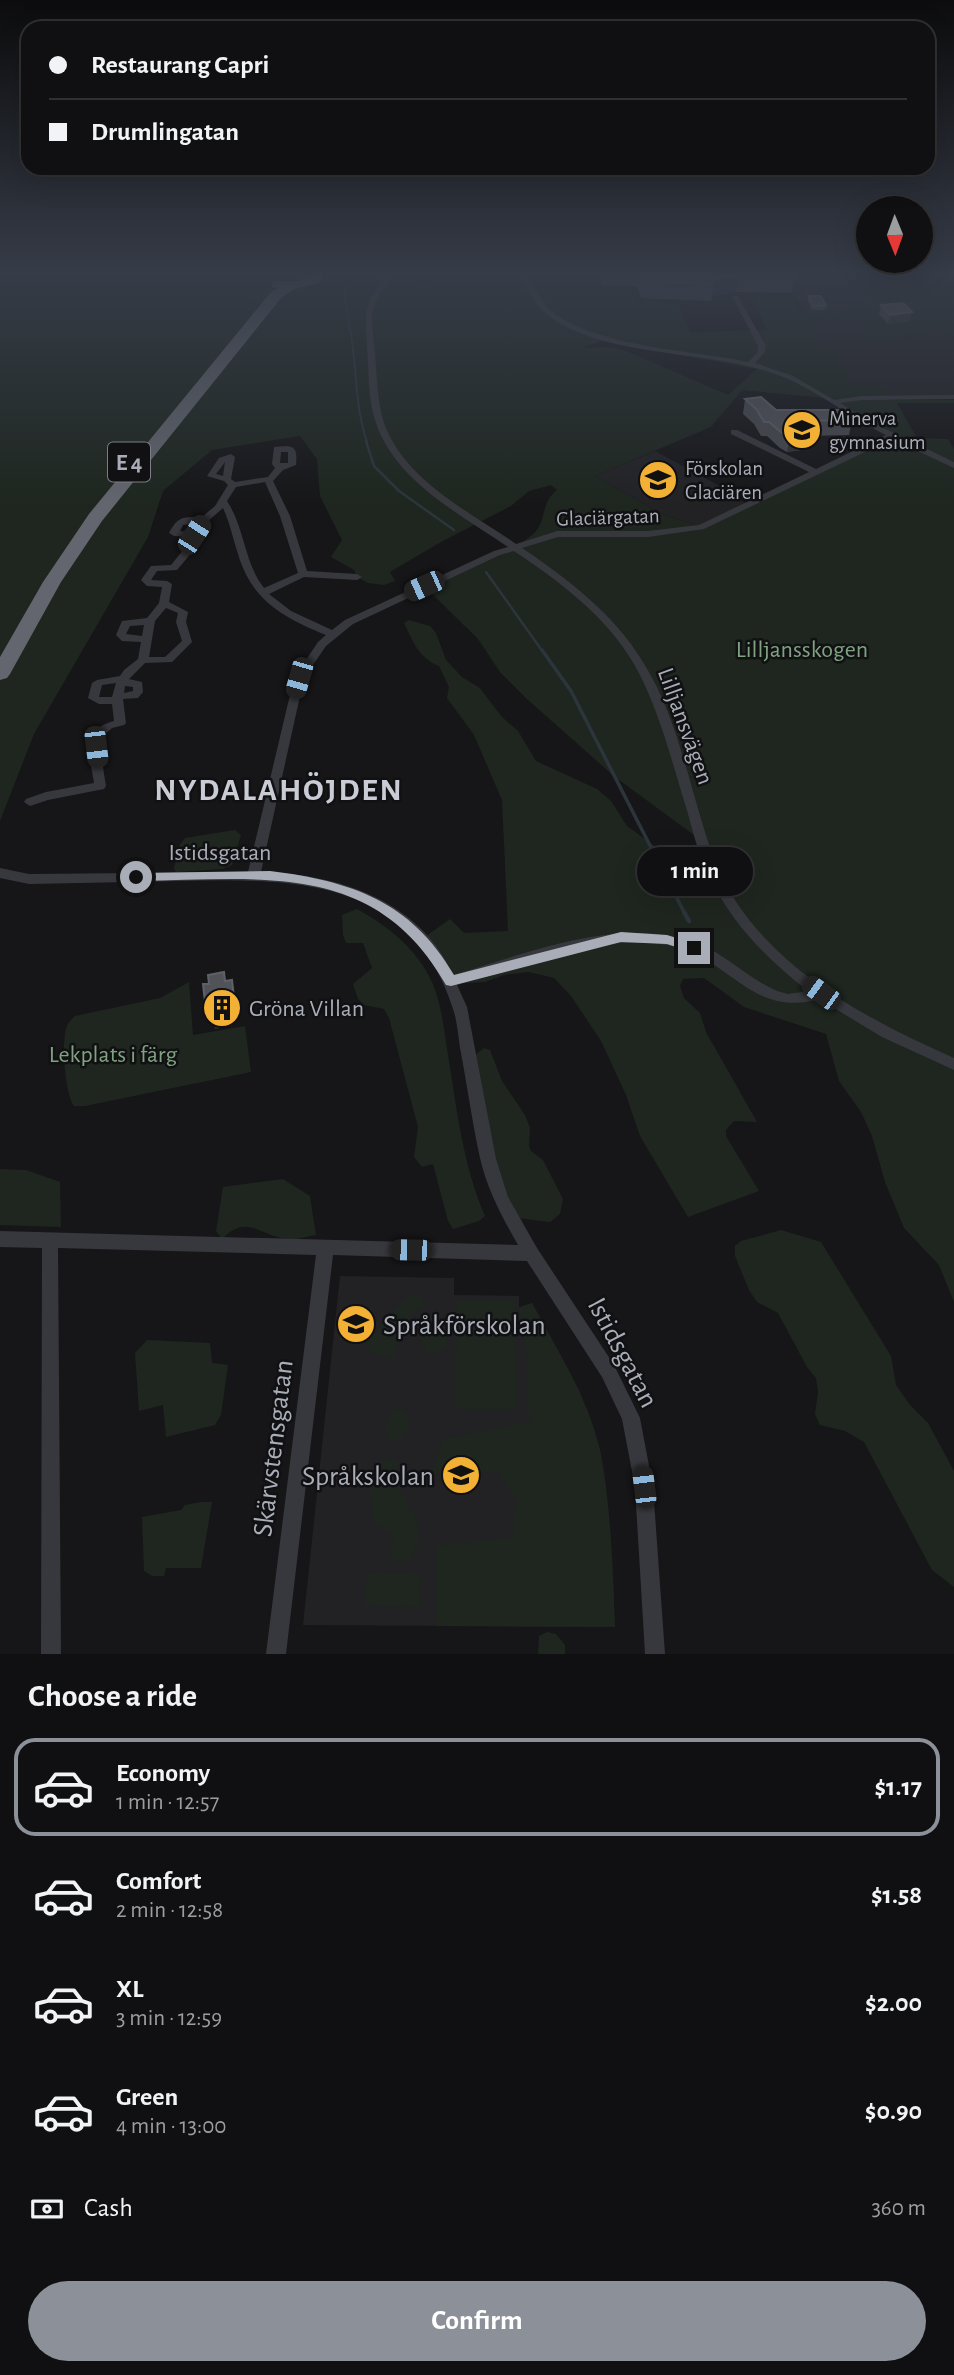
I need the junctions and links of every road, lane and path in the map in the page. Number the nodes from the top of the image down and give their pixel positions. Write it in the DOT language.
graph roads {
  1 [pos="223,352"];
  2 [pos="229,352"];
  3 [pos="373,352"];
  4 [pos="683,352"];
  5 [pos="762,352"];
  6 [pos="750,364"];
  7 [pos="954,397"];
  8 [pos="832,402"];
  9 [pos="734,432"];
  10 [pos="892,435"];
  11 [pos="954,464"];
  12 [pos="279,468"];
  13 [pos="816,472"];
  14 [pos="269,479"];
  15 [pos="223,501"];
  16 [pos="204,520"];
  17 [pos="194,535"];
  18 [pos="514,547"];
  19 [pos="174,568"];
  20 [pos="303,574"];
  21 [pos="357,577"];
  22 [pos="167,584"];
  23 [pos="262,593"];
  24 [pos="164,603"];
  25 [pos="150,621"];
  26 [pos="332,634"];
  27 [pos="145,639"];
  28 [pos="0,653"];
  29 [pos="143,660"];
  30 [pos="0,674"];
  31 [pos="122,681"];
  32 [pos="118,698"];
  33 [pos="30,802"];
  34 [pos="0,873"];
  35 [pos="254,874"];
  36 [pos="451,981"];
  37 [pos="821,993"];
  38 [pos="954,1064"];
  39 [pos="0,1239"];
  40 [pos="50,1240"];
  41 [pos="324,1249"];
  42 [pos="531,1253"];
  43 [pos="51,1654"];
  44 [pos="276,1654"];
  45 [pos="655,1654"];
  1 -- 28 [label="highway, E 4"];
  2 -- 30 [label="highway, E 4"];
  3 -- 18 [label="street, Lilljansvägen"];
  4 -- 6 [label="street"];
  5 -- 6 [label="street"];
  6 -- 8 [label="street"];
  7 -- 8 [label="street"];
  8 -- 10 [label="street"];
  9 -- 13 [label="street"];
  10 -- 11 [label="street"];
  10 -- 13 [label="street, Glaciärgatan"];
  12 -- 14 [label="street"];
  13 -- 18 [label="street, Glaciärgatan"];
  14 -- 15 [label="street"];
  14 -- 20 [label="street"];
  15 -- 16 [label="street"];
  15 -- 23 [label="street"];
  16 -- 17 [label="street"];
  16 -- 17 [label="street"];
  17 -- 19 [label="street"];
  18 -- 26 [label="street, Glaciärgatan"];
  18 -- 37 [label="street, Lilljansvägen"];
  19 -- 22 [label="street"];
  19 -- 22 [label="street"];
  20 -- 21 [label="street"];
  20 -- 23 [label="street"];
  22 -- 24 [label="street"];
  23 -- 26 [label="street"];
  24 -- 25 [label="street"];
  24 -- 29 [label="street"];
  25 -- 27 [label="street"];
  25 -- 27 [label="street"];
  26 -- 35 [label="street, Glaciärgatan"];
  27 -- 29 [label="street"];
  29 -- 31 [label="street"];
  31 -- 32 [label="street"];
  31 -- 32 [label="street"];
  31 -- 32 [label="street"];
  32 -- 33 [label="street"];
  34 -- 35 [label="street, Istidsgatan"];
  35 -- 36 [label="street, Istidsgatan"];
  36 -- 37 [label="street"];
  36 -- 42 [label="street, Istidsgatan"];
  37 -- 38 [label="street, Lilljansvägen"];
  39 -- 40 [label="street"];
  40 -- 41 [label="street"];
  40 -- 43 [label="street"];
  41 -- 42 [label="street"];
  41 -- 44 [label="street, Skärvstensgatan"];
  42 -- 45 [label="street, Istidsgatan"];
}
